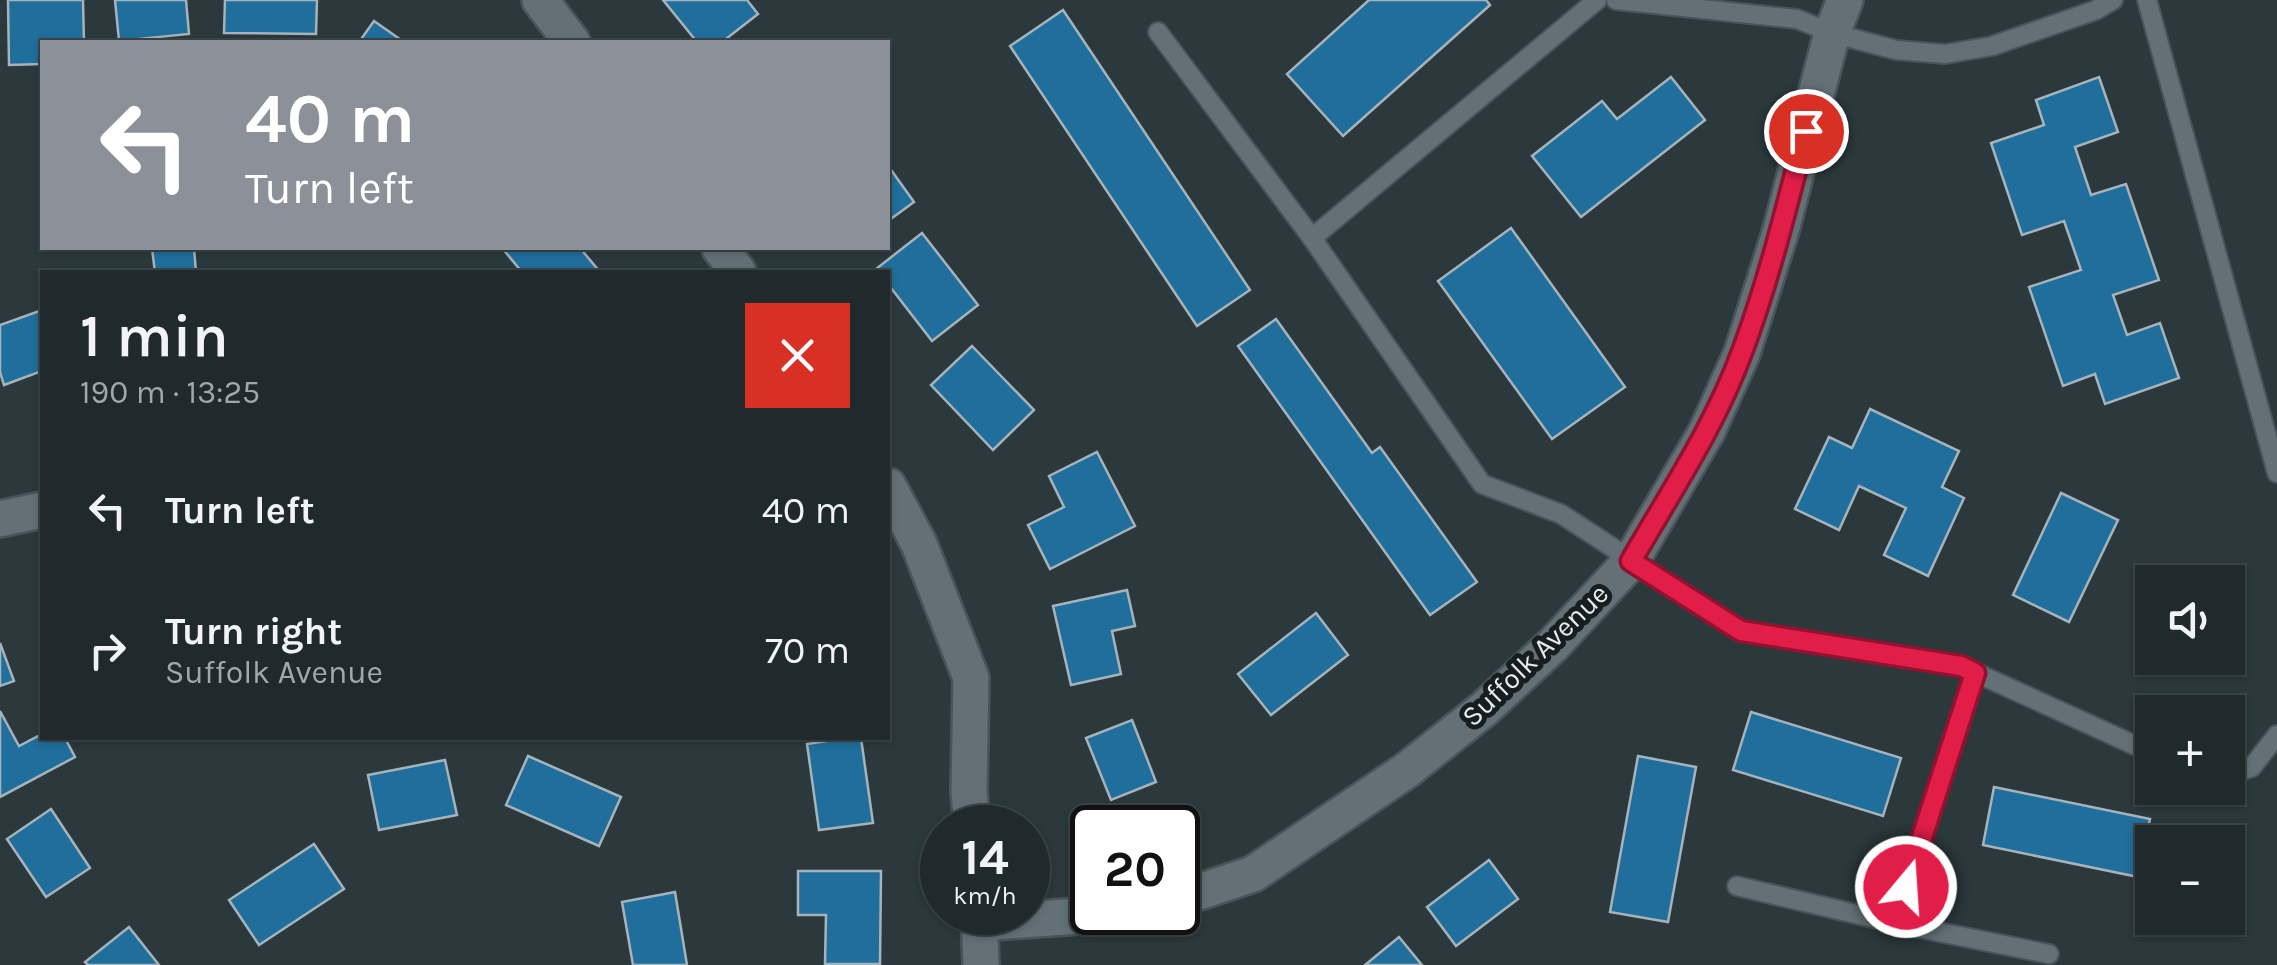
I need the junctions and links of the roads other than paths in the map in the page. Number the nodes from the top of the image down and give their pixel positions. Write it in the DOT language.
graph roads {
  1 [pos="540,0"];
  2 [pos="1596,0"];
  3 [pos="1616,0"];
  4 [pos="2113,0"];
  5 [pos="2146,0"];
  6 [pos="1839,16"];
  7 [pos="1158,32"];
  8 [pos="570,40"];
  9 [pos="1312,238"];
  10 [pos="2277,473"];
  11 [pos="890,490"];
  12 [pos="40,510"];
  13 [pos="0,519"];
  14 [pos="1631,561"];
  15 [pos="1975,673"];
  16 [pos="2277,735"];
  17 [pos="2135,745"];
  18 [pos="2245,770"];
  19 [pos="970,805"];
  20 [pos="1736,886"];
  21 [pos="1200,892"];
  22 [pos="1894,923"];
  23 [pos="980,935"];
  24 [pos="2049,954"];
  25 [pos="981,965"];
  1 -- 8 [label="street"];
  2 -- 9 [label="lane"];
  3 -- 6 [label="lane"];
  4 -- 6 [label="lane"];
  5 -- 10 [label="lane"];
  6 -- 14 [label="street, Suffolk Avenue"];
  7 -- 9 [label="lane"];
  9 -- 14 [label="lane"];
  11 -- 19 [label="street"];
  12 -- 13 [label="street"];
  14 -- 15 [label="lane"];
  14 -- 21 [label="street, Suffolk Avenue"];
  15 -- 17 [label="lane"];
  15 -- 22 [label="lane"];
  16 -- 18 [label="lane"];
  20 -- 22 [label="lane"];
  22 -- 24 [label="lane"];
  23 -- 25 [label="street"];
}
